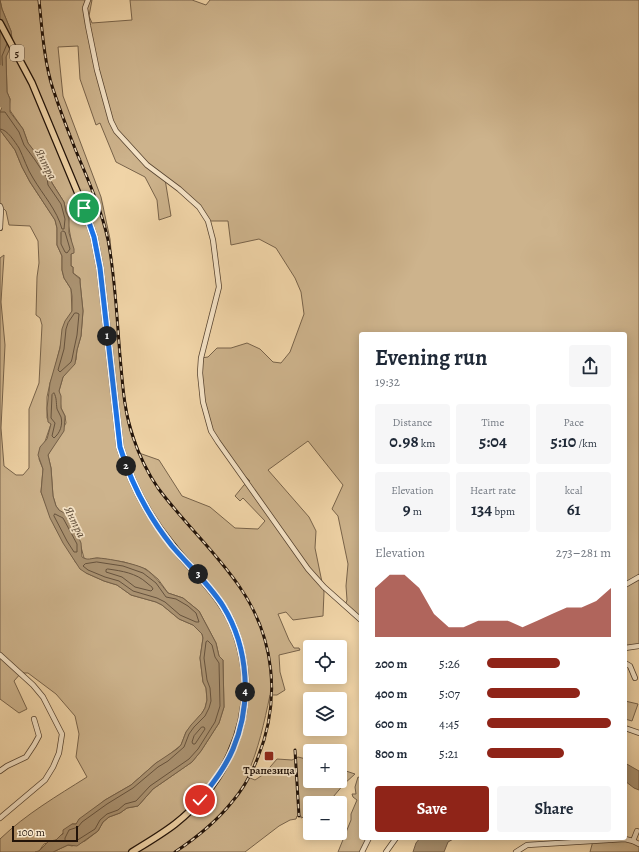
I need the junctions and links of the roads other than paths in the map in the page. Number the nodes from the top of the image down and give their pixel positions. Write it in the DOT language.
graph roads {
  1 [pos="88,0"];
  2 [pos="0,23"];
  3 [pos="0,206"];
  4 [pos="0,228"];
  5 [pos="639,577"];
  6 [pos="627,584"];
  7 [pos="359,618"];
  8 [pos="639,646"];
  9 [pos="627,648"];
  10 [pos="0,655"];
  11 [pos="627,664"];
  12 [pos="635,678"];
  13 [pos="34,719"];
  14 [pos="627,729"];
  15 [pos="639,733"];
  16 [pos="0,771"];
  17 [pos="0,818"];
  18 [pos="637,832"];
  19 [pos="368,840"];
  20 [pos="395,840"];
  21 [pos="609,840"];
  22 [pos="627,840"];
  23 [pos="633,841"];
  24 [pos="639,844"];
  25 [pos="132,852"];
  26 [pos="362,852"];
  27 [pos="386,852"];
  28 [pos="516,852"];
  1 -- 7 [label="street"];
  2 -- 25 [label="main road, 5"];
  3 -- 4 [label="street"];
  5 -- 6 [label="street"];
  8 -- 9 [label="street"];
  10 -- 17 [label="street"];
  11 -- 12 [label="street"];
  13 -- 16 [label="street"];
  14 -- 15 [label="street"];
  18 -- 23 [label="street"];
  19 -- 26 [label="street"];
  20 -- 27 [label="street"];
  21 -- 28 [label="street"];
  22 -- 23 [label="street"];
  23 -- 24 [label="street"];
}
